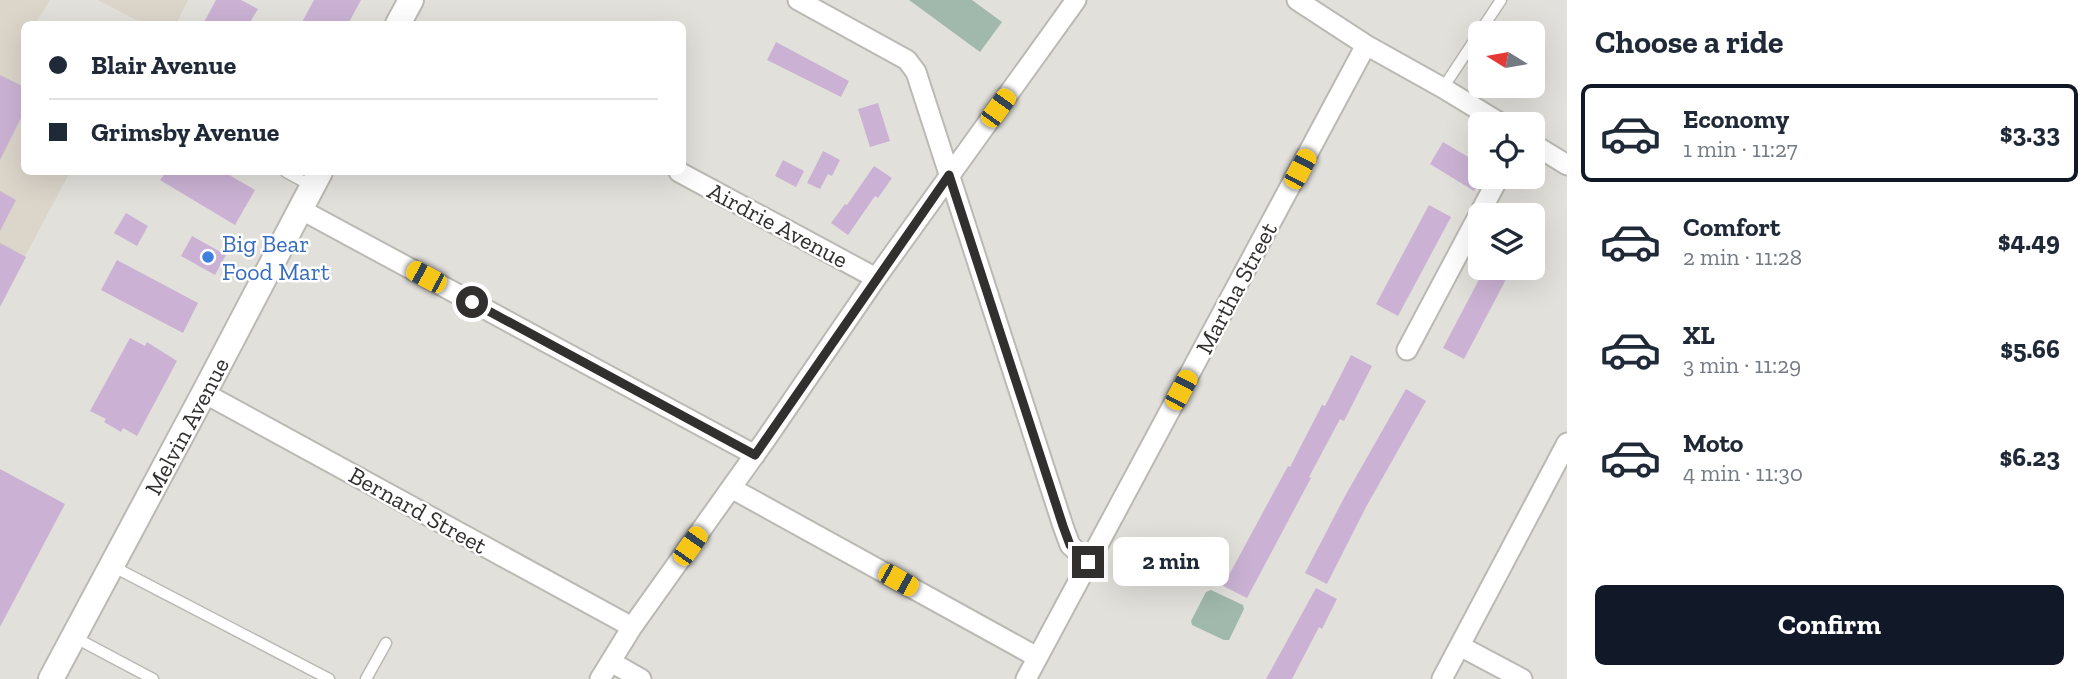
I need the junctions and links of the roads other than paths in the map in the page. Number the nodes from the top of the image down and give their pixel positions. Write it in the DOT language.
graph roads {
  1 [pos="411,0"];
  2 [pos="798,0"];
  3 [pos="1076,0"];
  4 [pos="1297,0"];
  5 [pos="1501,0"];
  6 [pos="401,21"];
  7 [pos="1366,46"];
  8 [pos="1443,88"];
  9 [pos="1482,112"];
  10 [pos="1545,151"];
  11 [pos="1567,164"];
  12 [pos="299,175"];
  13 [pos="686,175"];
  14 [pos="949,175"];
  15 [pos="316,179"];
  16 [pos="1493,189"];
  17 [pos="300,209"];
  18 [pos="876,278"];
  19 [pos="1407,350"];
  20 [pos="204,393"];
  21 [pos="1567,443"];
  22 [pos="755,455"];
  23 [pos="731,488"];
  24 [pos="1088,562"];
  25 [pos="111,566"];
  26 [pos="632,626"];
  27 [pos="74,636"];
  28 [pos="386,643"];
  29 [pos="1460,646"];
  30 [pos="1037,657"];
  31 [pos="611,663"];
  32 [pos="51,679"];
  33 [pos="153,679"];
  34 [pos="329,679"];
  35 [pos="366,679"];
  36 [pos="600,679"];
  37 [pos="640,679"];
  38 [pos="1026,679"];
  39 [pos="1443,679"];
  40 [pos="1521,679"];
  1 -- 6 [label="street"];
  2 -- 14 [label="street"];
  3 -- 14 [label="street"];
  4 -- 7 [label="street"];
  5 -- 8 [label="lane"];
  7 -- 8 [label="street"];
  7 -- 24 [label="street, Martha Street"];
  8 -- 9 [label="street"];
  10 -- 11 [label="street"];
  12 -- 15 [label="lane"];
  13 -- 18 [label="street, Airdrie Avenue"];
  14 -- 18 [label="street"];
  14 -- 24 [label="street"];
  15 -- 17 [label="street, Melvin Avenue"];
  16 -- 19 [label="street"];
  17 -- 20 [label="street, Melvin Avenue"];
  17 -- 22 [label="street"];
  18 -- 22 [label="street"];
  20 -- 25 [label="street, Melvin Avenue"];
  20 -- 26 [label="street, Bernard Street"];
  21 -- 29 [label="street"];
  22 -- 23 [label="street"];
  23 -- 26 [label="street"];
  23 -- 30 [label="street"];
  24 -- 30 [label="street, Martha Street"];
  25 -- 27 [label="street, Melvin Avenue"];
  25 -- 34 [label="lane"];
  26 -- 31 [label="street"];
  27 -- 32 [label="street, Melvin Avenue"];
  27 -- 33 [label="lane"];
  28 -- 35 [label="lane"];
  29 -- 39 [label="street"];
  29 -- 40 [label="street"];
  30 -- 38 [label="street, Martha Street"];
  31 -- 36 [label="street"];
  31 -- 37 [label="street"];
}
